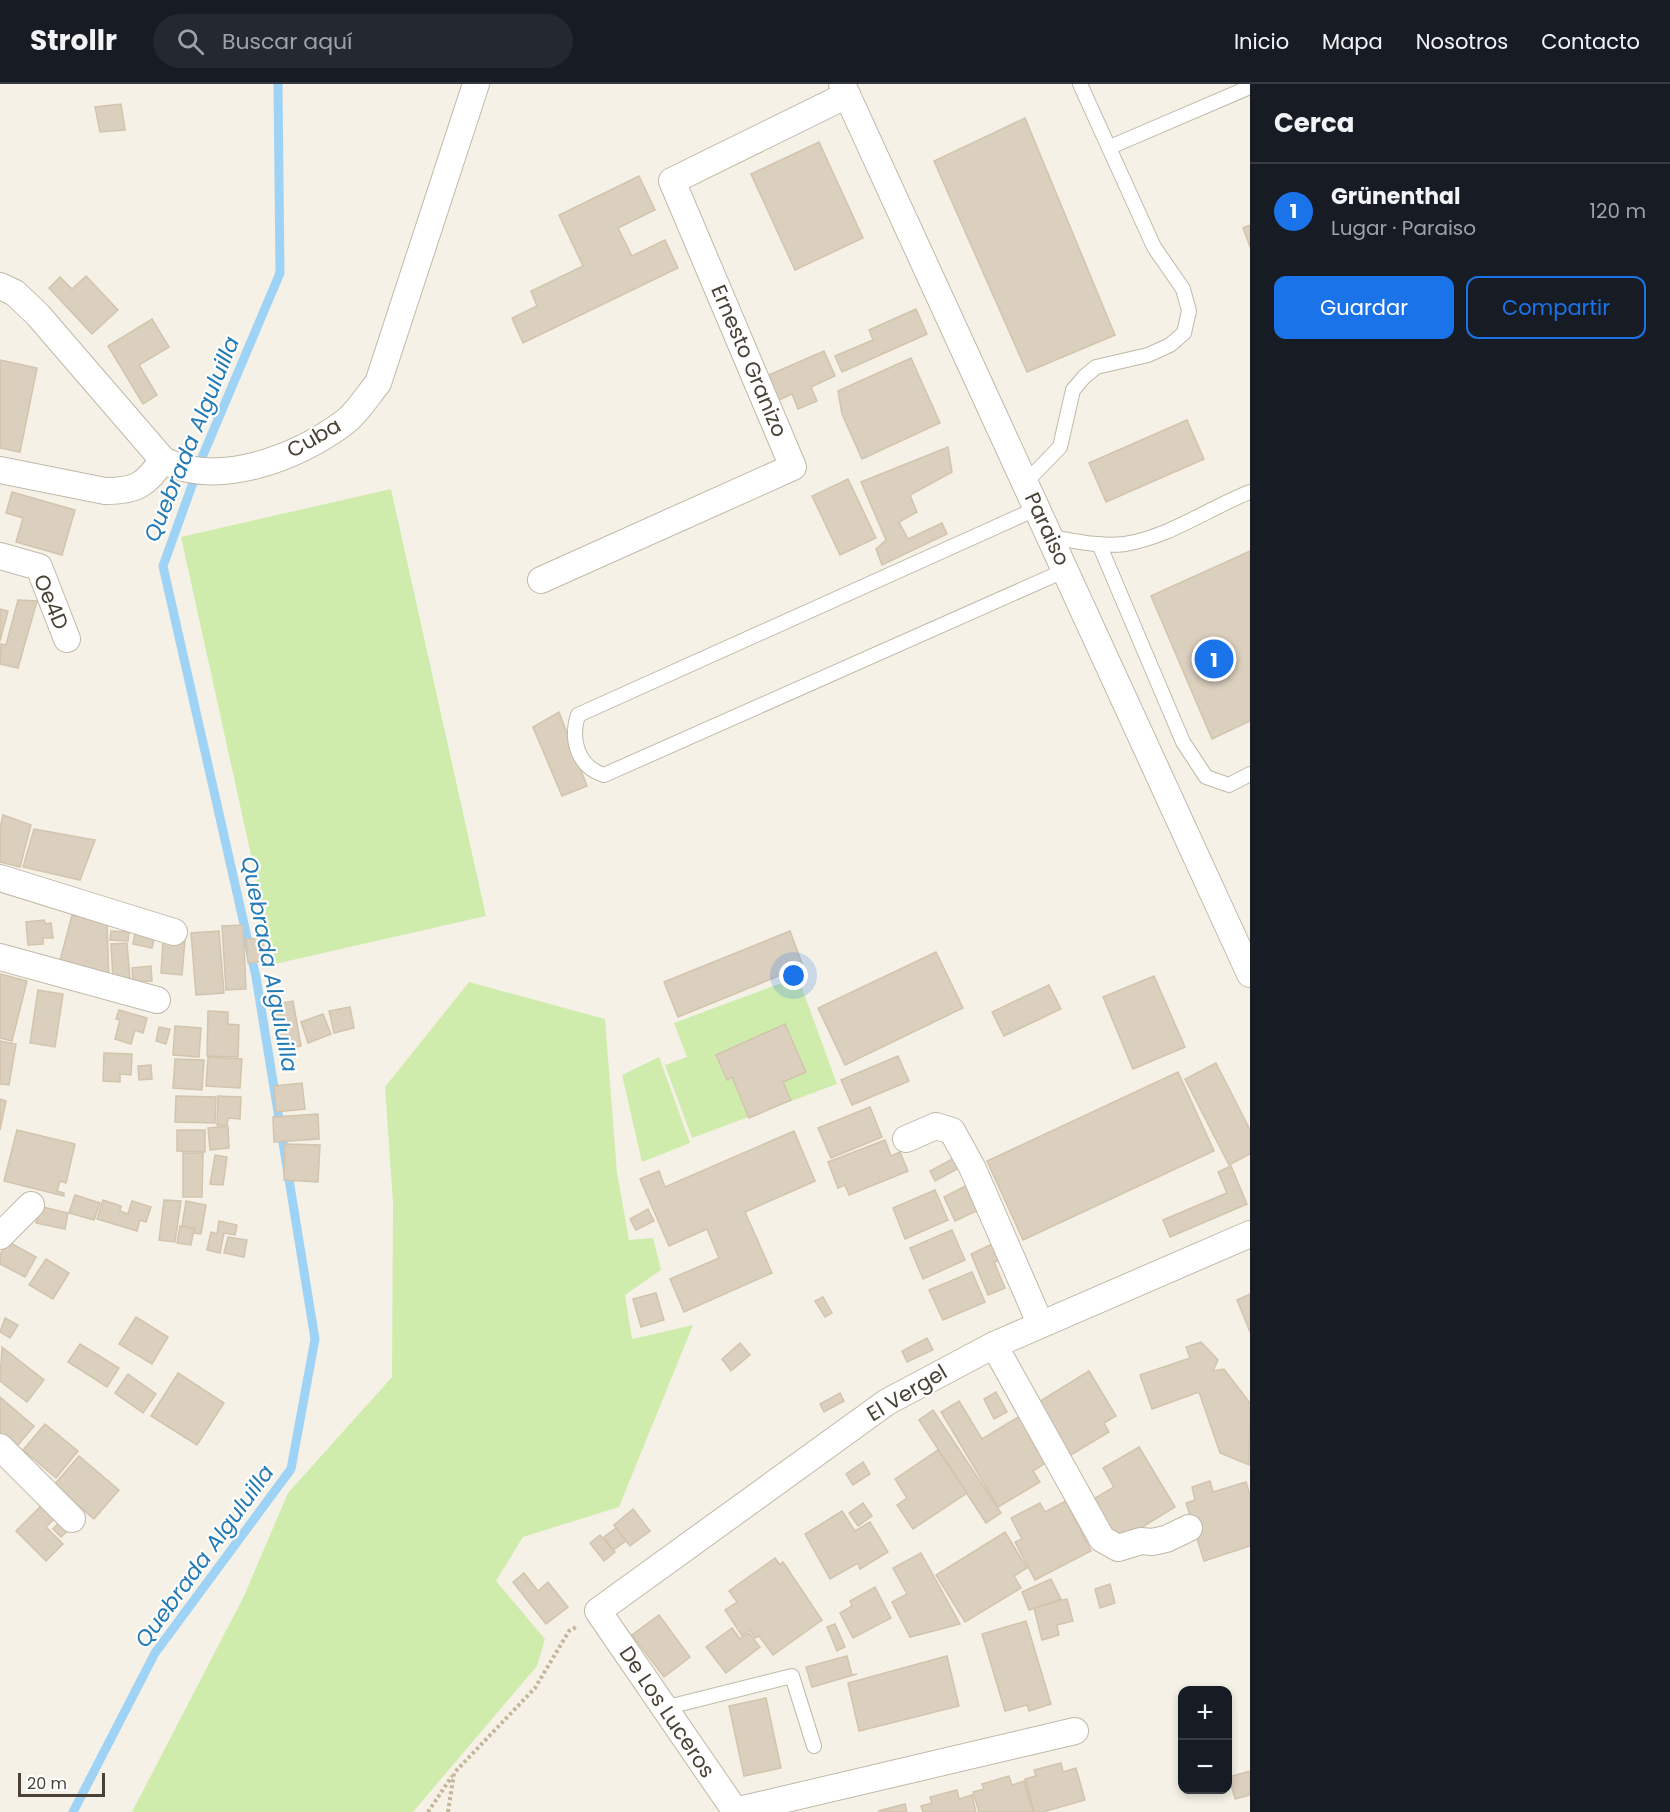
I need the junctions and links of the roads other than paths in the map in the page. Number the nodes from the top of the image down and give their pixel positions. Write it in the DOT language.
graph roads {
  1 [pos="476,84"];
  2 [pos="1080,84"];
  3 [pos="1250,87"];
  4 [pos="845,90"];
  5 [pos="1110,147"];
  6 [pos="0,286"];
  7 [pos="163,460"];
  8 [pos="0,470"];
  9 [pos="1026,482"];
  10 [pos="1250,492"];
  11 [pos="1038,507"];
  12 [pos="1052,537"];
  13 [pos="1099,544"];
  14 [pos="0,556"];
  15 [pos="1066,570"];
  16 [pos="541,580"];
  17 [pos="67,639"];
  18 [pos="1250,774"];
  19 [pos="0,878"];
  20 [pos="174,932"];
  21 [pos="0,957"];
  22 [pos="1250,974"];
  23 [pos="157,1000"];
  24 [pos="906,1139"];
  25 [pos="31,1204"];
  26 [pos="1250,1234"];
  27 [pos="0,1236"];
  28 [pos="1040,1323"];
  29 [pos="994,1345"];
  30 [pos="0,1447"];
  31 [pos="72,1519"];
  32 [pos="1189,1528"];
  33 [pos="598,1611"];
  34 [pos="664,1708"];
  35 [pos="1075,1731"];
  36 [pos="814,1746"];
  37 [pos="735,1811"];
  1 -- 7 [label="street, Cuba"];
  2 -- 5 [label="lane"];
  3 -- 5 [label="lane"];
  4 -- 9 [label="street, Paraiso"];
  4 -- 16 [label="street, Ernesto Granizo"];
  5 -- 9 [label="lane"];
  6 -- 7 [label="street"];
  7 -- 8 [label="street"];
  9 -- 11 [label="street, Paraiso"];
  10 -- 13 [label="lane"];
  11 -- 12 [label="street, Paraiso"];
  11 -- 15 [label="lane"];
  12 -- 13 [label="lane"];
  12 -- 15 [label="street, Paraiso"];
  13 -- 18 [label="lane"];
  14 -- 17 [label="street, Oe4D"];
  15 -- 22 [label="street, Paraiso"];
  19 -- 20 [label="street"];
  21 -- 23 [label="street"];
  24 -- 28 [label="street"];
  25 -- 27 [label="street"];
  26 -- 28 [label="street, El Vergel"];
  28 -- 29 [label="street, El Vergel"];
  29 -- 32 [label="street"];
  29 -- 33 [label="street, El Vergel"];
  30 -- 31 [label="street"];
  33 -- 34 [label="street, De Los Luceros"];
  34 -- 36 [label="lane"];
  34 -- 37 [label="street, De Los Luceros"];
  35 -- 37 [label="street"];
}
